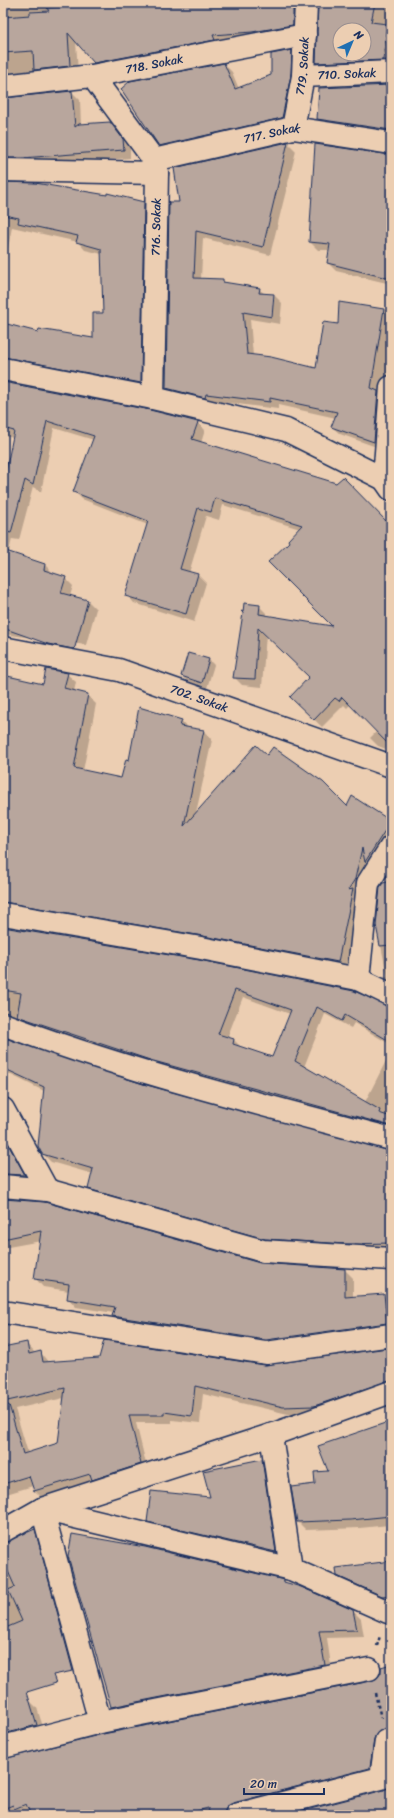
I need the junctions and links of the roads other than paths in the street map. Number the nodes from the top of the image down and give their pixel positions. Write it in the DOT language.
graph roads {
  1 [pos="306,3"];
  2 [pos="305,35"];
  3 [pos="391,72"];
  4 [pos="92,76"];
  5 [pos="303,76"];
  6 [pos="3,86"];
  7 [pos="293,128"];
  8 [pos="391,143"];
  9 [pos="156,167"];
  10 [pos="3,170"];
  11 [pos="3,369"];
  12 [pos="391,387"];
  13 [pos="153,398"];
  14 [pos="387,484"];
  15 [pos="3,648"];
  16 [pos="391,766"];
  17 [pos="391,847"];
  18 [pos="3,914"];
  19 [pos="358,979"];
  20 [pos="391,995"];
  21 [pos="3,1024"];
  22 [pos="3,1109"];
  23 [pos="391,1139"];
  24 [pos="3,1186"];
  25 [pos="47,1190"];
  26 [pos="391,1259"];
  27 [pos="3,1312"];
  28 [pos="391,1317"];
  29 [pos="391,1336"];
  30 [pos="391,1392"];
  31 [pos="271,1435"];
  32 [pos="42,1509"];
  33 [pos="3,1531"];
  34 [pos="291,1569"];
  35 [pos="391,1611"];
  36 [pos="369,1669"];
  37 [pos="100,1722"];
  38 [pos="391,1740"];
  39 [pos="3,1747"];
  40 [pos="236,1815"];
  1 -- 2 [label="street, 719. Sokak"];
  2 -- 4 [label="street, 718. Sokak"];
  2 -- 5 [label="street, 719. Sokak"];
  3 -- 5 [label="street, 710. Sokak"];
  4 -- 6 [label="street, 718. Sokak"];
  4 -- 9 [label="street"];
  5 -- 7 [label="street, 719. Sokak"];
  7 -- 8 [label="street, 717. Sokak"];
  7 -- 9 [label="street, 717. Sokak"];
  9 -- 10 [label="street, 717. Sokak"];
  9 -- 13 [label="street, 716. Sokak"];
  11 -- 13 [label="street"];
  12 -- 14 [label="street"];
  13 -- 14 [label="street"];
  15 -- 16 [label="street, 702. Sokak"];
  17 -- 19 [label="street"];
  18 -- 19 [label="street"];
  19 -- 20 [label="street"];
  21 -- 23 [label="street"];
  22 -- 25 [label="street"];
  24 -- 25 [label="street"];
  25 -- 26 [label="street"];
  27 -- 29 [label="street"];
  28 -- 29 [label="street"];
  30 -- 31 [label="street"];
  31 -- 32 [label="street"];
  31 -- 34 [label="street"];
  32 -- 33 [label="street"];
  32 -- 34 [label="street"];
  32 -- 37 [label="street"];
  34 -- 35 [label="street"];
  36 -- 37 [label="street"];
  37 -- 39 [label="street"];
  38 -- 40 [label="street"];
}
